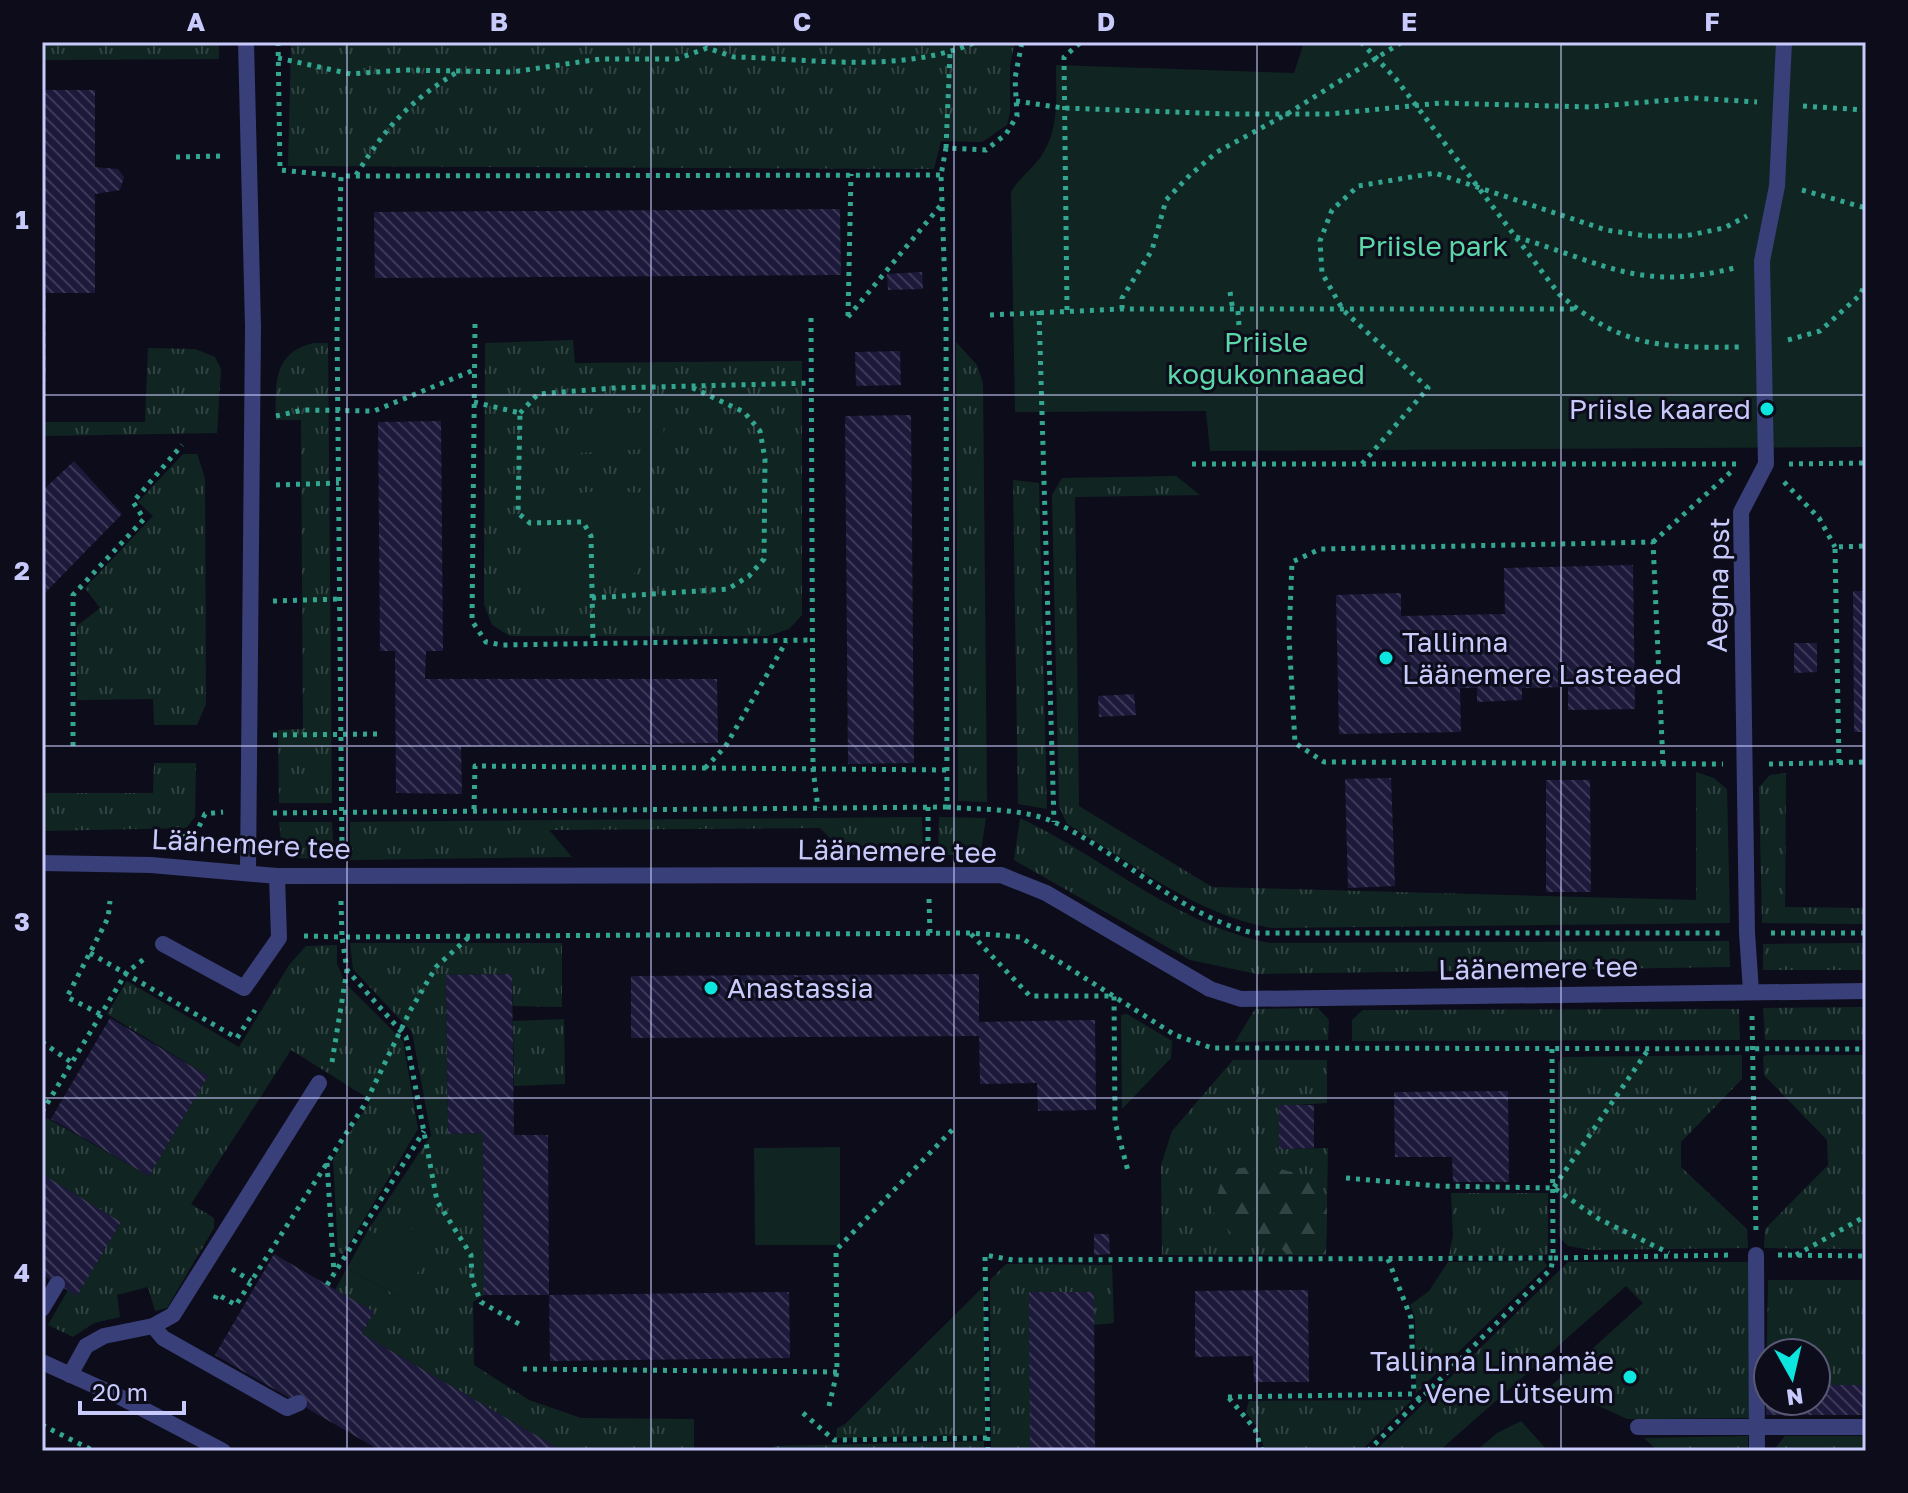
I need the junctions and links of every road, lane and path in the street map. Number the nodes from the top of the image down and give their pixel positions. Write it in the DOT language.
graph roads {
  1 [pos="246,42"];
  2 [pos="278,42"];
  3 [pos="975,42"];
  4 [pos="1022,42"];
  5 [pos="1081,42"];
  6 [pos="1361,42"];
  7 [pos="1402,42"];
  8 [pos="1784,42"];
  9 [pos="950,53"];
  10 [pos="278,58"];
  11 [pos="1376,59"];
  12 [pos="460,71"];
  13 [pos="1016,101"];
  14 [pos="1781,104"];
  15 [pos="1415,105"];
  16 [pos="1063,108"];
  17 [pos="1866,110"];
  18 [pos="1287,114"];
  19 [pos="946,148"];
  20 [pos="851,174"];
  21 [pos="356,175"];
  22 [pos="941,175"];
  23 [pos="341,176"];
  24 [pos="1476,186"];
  25 [pos="1775,194"];
  26 [pos="942,204"];
  27 [pos="1866,208"];
  28 [pos="1516,237"];
  29 [pos="1762,261"];
  30 [pos="1866,282"];
  31 [pos="1230,292"];
  32 [pos="1122,309"];
  33 [pos="1577,309"];
  34 [pos="1067,310"];
  35 [pos="1343,310"];
  36 [pos="1039,311"];
  37 [pos="1235,311"];
  38 [pos="990,315"];
  39 [pos="811,318"];
  40 [pos="475,324"];
  41 [pos="337,326"];
  42 [pos="1239,326"];
  43 [pos="1763,347"];
  44 [pos="474,370"];
  45 [pos="811,383"];
  46 [pos="691,387"];
  47 [pos="474,402"];
  48 [pos="520,413"];
  49 [pos="251,421"];
  50 [pos="182,445"];
  51 [pos="1866,463"];
  52 [pos="1192,464"];
  53 [pos="1362,464"];
  54 [pos="1740,464"];
  55 [pos="1766,464"];
  56 [pos="339,483"];
  57 [pos="251,485"];
  58 [pos="1653,542"];
  59 [pos="1866,546"];
  60 [pos="1835,547"];
  61 [pos="592,598"];
  62 [pos="340,599"];
  63 [pos="250,602"];
  64 [pos="813,640"];
  65 [pos="787,641"];
  66 [pos="593,644"];
  67 [pos="380,734"];
  68 [pos="249,735"];
  69 [pos="73,746"];
  70 [pos="1866,762"];
  71 [pos="1839,763"];
  72 [pos="1663,764"];
  73 [pos="1744,765"];
  74 [pos="705,768"];
  75 [pos="813,769"];
  76 [pos="947,770"];
  77 [pos="947,807"];
  78 [pos="818,808"];
  79 [pos="474,809"];
  80 [pos="248,811"];
  81 [pos="1054,822"];
  82 [pos="160,841"];
  83 [pos="42,863"];
  84 [pos="248,872"];
  85 [pos="277,876"];
  86 [pos="110,901"];
  87 [pos="279,932"];
  88 [pos="971,933"];
  89 [pos="1747,933"];
  90 [pos="1866,933"];
  91 [pos="470,936"];
  92 [pos="163,944"];
  93 [pos="347,970"];
  94 [pos="1751,991"];
  95 [pos="1866,991"];
  96 [pos="100,1014"];
  97 [pos="400,1031"];
  98 [pos="42,1042"];
  99 [pos="1648,1049"];
  100 [pos="1752,1049"];
  101 [pos="1866,1049"];
  102 [pos="71,1062"];
  103 [pos="319,1083"];
  104 [pos="42,1112"];
  105 [pos="956,1126"];
  106 [pos="425,1131"];
  107 [pos="327,1162"];
  108 [pos="1128,1171"];
  109 [pos="1346,1178"];
  110 [pos="1554,1188"];
  111 [pos="1866,1216"];
  112 [pos="273,1246"];
  113 [pos="1674,1255"];
  114 [pos="1756,1255"];
  115 [pos="1795,1255"];
  116 [pos="1866,1256"];
  117 [pos="1553,1258"];
  118 [pos="1388,1259"];
  119 [pos="334,1274"];
  120 [pos="251,1281"];
  121 [pos="57,1284"];
  122 [pos="327,1285"];
  123 [pos="217,1294"];
  124 [pos="42,1309"];
  125 [pos="519,1324"];
  126 [pos="153,1326"];
  127 [pos="42,1362"];
  128 [pos="523,1369"];
  129 [pos="837,1372"];
  130 [pos="70,1375"];
  131 [pos="1414,1394"];
  132 [pos="1420,1400"];
  133 [pos="299,1403"];
  134 [pos="829,1406"];
  135 [pos="803,1413"];
  136 [pos="42,1425"];
  137 [pos="1638,1427"];
  138 [pos="1757,1427"];
  139 [pos="1866,1427"];
  140 [pos="987,1438"];
  141 [pos="94,1451"];
  142 [pos="223,1451"];
  143 [pos="988,1451"];
  144 [pos="1262,1451"];
  145 [pos="1368,1451"];
  146 [pos="1757,1451"];
  1 -- 49 [label="street"];
  2 -- 10 [label="path"];
  3 -- 9 [label="path"];
  4 -- 13 [label="path"];
  5 -- 16 [label="path"];
  6 -- 11 [label="path"];
  7 -- 11 [label="path"];
  8 -- 14 [label="street, Aegna pst"];
  9 -- 12 [label="path"];
  9 -- 19 [label="path"];
  10 -- 12 [label="path"];
  10 -- 23 [label="path"];
  11 -- 15 [label="path"];
  11 -- 18 [label="path"];
  12 -- 21 [label="path"];
  13 -- 16 [label="path"];
  13 -- 19 [label="path"];
  14 -- 15 [label="path"];
  14 -- 17 [label="path"];
  14 -- 25 [label="street, Aegna pst"];
  15 -- 18 [label="path"];
  15 -- 24 [label="path"];
  16 -- 18 [label="path"];
  16 -- 34 [label="path"];
  18 -- 32 [label="path"];
  19 -- 22 [label="path"];
  20 -- 21 [label="path"];
  20 -- 22 [label="path"];
  20 -- 26 [label="path"];
  21 -- 23 [label="path"];
  22 -- 26 [label="path"];
  23 -- 41 [label="path"];
  24 -- 25 [label="path"];
  24 -- 28 [label="path"];
  24 -- 35 [label="path"];
  25 -- 27 [label="path"];
  25 -- 29 [label="street, Aegna pst"];
  26 -- 76 [label="path"];
  28 -- 29 [label="path"];
  28 -- 33 [label="path"];
  29 -- 43 [label="street, Aegna pst"];
  30 -- 43 [label="path"];
  31 -- 37 [label="path"];
  32 -- 34 [label="path"];
  32 -- 37 [label="path"];
  33 -- 35 [label="path"];
  33 -- 43 [label="path"];
  34 -- 36 [label="path"];
  35 -- 37 [label="path"];
  35 -- 53 [label="path"];
  36 -- 38 [label="path"];
  36 -- 81 [label="path"];
  37 -- 42 [label="path"];
  39 -- 45 [label="path"];
  40 -- 44 [label="path"];
  43 -- 55 [label="street, Aegna pst"];
  44 -- 47 [label="path"];
  44 -- 49 [label="path"];
  45 -- 46 [label="path"];
  45 -- 64 [label="path"];
  46 -- 48 [label="path"];
  46 -- 61 [label="path"];
  47 -- 48 [label="path"];
  47 -- 66 [label="path"];
  48 -- 61 [label="path"];
  49 -- 57 [label="street"];
  50 -- 69 [label="path"];
  51 -- 55 [label="path"];
  52 -- 53 [label="path"];
  53 -- 54 [label="path"];
  54 -- 55 [label="path"];
  54 -- 58 [label="path"];
  55 -- 60 [label="path"];
  55 -- 73 [label="street, Aegna pst"];
  56 -- 57 [label="path"];
  57 -- 63 [label="street"];
  58 -- 72 [label="path"];
  58 -- 72 [label="path"];
  59 -- 60 [label="path"];
  60 -- 71 [label="path"];
  61 -- 66 [label="path"];
  62 -- 63 [label="path"];
  63 -- 68 [label="street"];
  64 -- 65 [label="path"];
  64 -- 75 [label="path"];
  65 -- 66 [label="path"];
  65 -- 74 [label="path"];
  67 -- 68 [label="path"];
  68 -- 80 [label="street"];
  70 -- 71 [label="path"];
  71 -- 73 [label="path"];
  72 -- 73 [label="path"];
  73 -- 89 [label="street, Aegna pst"];
  74 -- 75 [label="path"];
  74 -- 79 [label="path"];
  75 -- 76 [label="path"];
  75 -- 78 [label="path"];
  76 -- 77 [label="path"];
  77 -- 78 [label="path"];
  77 -- 81 [label="path"];
  78 -- 79 [label="path"];
  79 -- 80 [label="path"];
  80 -- 82 [label="path"];
  80 -- 84 [label="street"];
  81 -- 89 [label="path"];
  83 -- 84 [label="street, Läänemere tee"];
  84 -- 85 [label="street, Läänemere tee"];
  85 -- 87 [label="street"];
  85 -- 94 [label="street, Läänemere tee"];
  86 -- 96 [label="path"];
  87 -- 92 [label="street"];
  87 -- 93 [label="path"];
  88 -- 108 [label="path"];
  89 -- 90 [label="path"];
  89 -- 94 [label="street, Aegna pst"];
  91 -- 97 [label="path"];
  92 -- 96 [label="path"];
  93 -- 97 [label="path"];
  93 -- 103 [label="path"];
  94 -- 95 [label="street, Läänemere tee"];
  96 -- 102 [label="path"];
  97 -- 106 [label="path"];
  97 -- 107 [label="path"];
  98 -- 102 [label="path"];
  99 -- 100 [label="path"];
  99 -- 110 [label="path"];
  99 -- 110 [label="path"];
  100 -- 101 [label="path"];
  100 -- 114 [label="path"];
  102 -- 104 [label="path"];
  103 -- 126 [label="street"];
  105 -- 129 [label="path"];
  106 -- 119 [label="path"];
  106 -- 125 [label="path"];
  107 -- 112 [label="path"];
  107 -- 119 [label="path"];
  109 -- 110 [label="path"];
  110 -- 113 [label="path"];
  110 -- 117 [label="path"];
  111 -- 115 [label="path"];
  113 -- 114 [label="path"];
  113 -- 117 [label="path"];
  114 -- 115 [label="path"];
  114 -- 138 [label="street"];
  115 -- 116 [label="path"];
  117 -- 118 [label="path"];
  117 -- 132 [label="path"];
  118 -- 131 [label="path"];
  118 -- 140 [label="path"];
  119 -- 122 [label="path"];
  120 -- 123 [label="path"];
  121 -- 124 [label="street"];
  126 -- 130 [label="street"];
  126 -- 133 [label="street"];
  127 -- 130 [label="street"];
  128 -- 129 [label="path"];
  129 -- 134 [label="path"];
  130 -- 142 [label="street"];
  131 -- 132 [label="path"];
  131 -- 144 [label="path"];
  132 -- 145 [label="path"];
  135 -- 140 [label="path"];
  136 -- 141 [label="path"];
  137 -- 138 [label="street"];
  138 -- 139 [label="street"];
  138 -- 146 [label="street"];
  140 -- 143 [label="path"];
}
